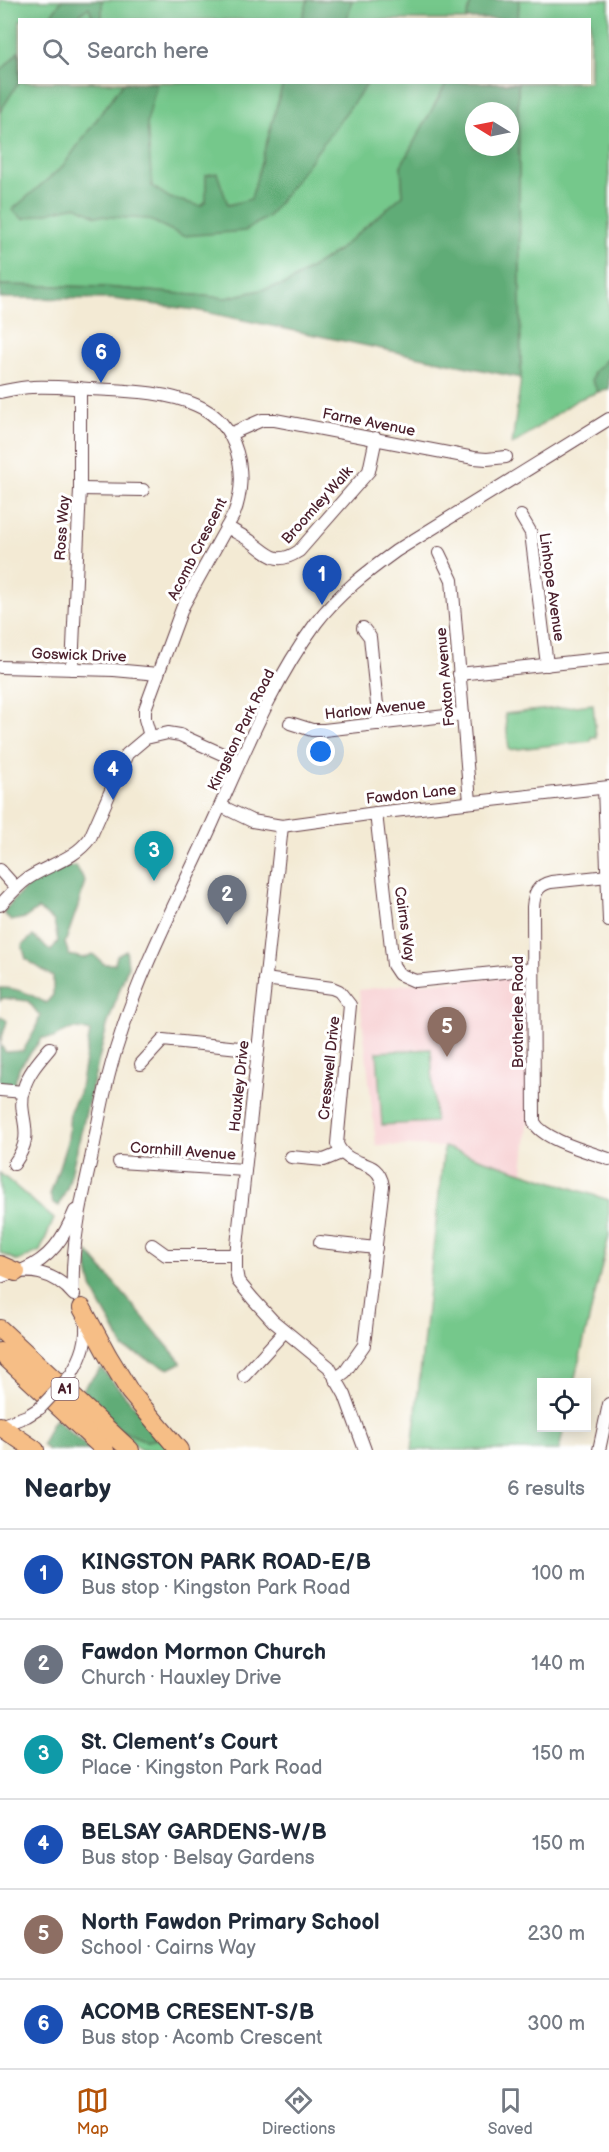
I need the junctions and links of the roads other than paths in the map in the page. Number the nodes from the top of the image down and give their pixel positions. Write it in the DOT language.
graph roads {
  1 [pos="80,388"];
  2 [pos="0,392"];
  3 [pos="609,419"];
  4 [pos="230,434"];
  5 [pos="376,438"];
  6 [pos="506,457"];
  7 [pos="80,489"];
  8 [pos="143,490"];
  9 [pos="521,516"];
  10 [pos="227,527"];
  11 [pos="439,553"];
  12 [pos="363,628"];
  13 [pos="609,658"];
  14 [pos="547,665"];
  15 [pos="0,667"];
  16 [pos="72,669"];
  17 [pos="158,674"];
  18 [pos="459,674"];
  19 [pos="463,714"];
  20 [pos="290,723"];
  21 [pos="379,723"];
  22 [pos="150,736"];
  23 [pos="240,762"];
  24 [pos="606,788"];
  25 [pos="471,802"];
  26 [pos="221,806"];
  27 [pos="376,813"];
  28 [pos="282,826"];
  29 [pos="0,870"];
  30 [pos="608,876"];
  31 [pos="16,888"];
  32 [pos="0,905"];
  33 [pos="609,921"];
  34 [pos="533,969"];
  35 [pos="265,979"];
  36 [pos="258,1050"];
  37 [pos="141,1064"];
  38 [pos="54,1065"];
  39 [pos="0,1090"];
  40 [pos="24,1092"];
  41 [pos="341,1153"];
  42 [pos="291,1157"];
  43 [pos="609,1159"];
  44 [pos="119,1162"];
  45 [pos="14,1164"];
  46 [pos="245,1170"];
  47 [pos="84,1191"];
  48 [pos="320,1242"];
  49 [pos="152,1245"];
  50 [pos="376,1248"];
  51 [pos="236,1256"];
  52 [pos="9,1271"];
  53 [pos="78,1301"];
  54 [pos="0,1329"];
  55 [pos="285,1331"];
  56 [pos="0,1352"];
  57 [pos="244,1376"];
  58 [pos="335,1379"];
  59 [pos="609,1404"];
  60 [pos="0,1426"];
  61 [pos="35,1450"];
  62 [pos="105,1450"];
  63 [pos="130,1450"];
  64 [pos="179,1450"];
  65 [pos="365,1450"];
  66 [pos="598,1450"];
  1 -- 2 [label="street, Acomb Crescent"];
  1 -- 4 [label="street, Acomb Crescent"];
  1 -- 7 [label="street, Ross Way"];
  3 -- 23 [label="street, Kingston Park Road"];
  4 -- 5 [label="street, Farne Avenue"];
  4 -- 10 [label="street, Acomb Crescent"];
  5 -- 6 [label="street, Farne Avenue"];
  5 -- 10 [label="street, Broomley Walk"];
  7 -- 8 [label="street"];
  7 -- 16 [label="street, Ross Way"];
  9 -- 14 [label="street, Linhope Avenue"];
  10 -- 17 [label="street, Acomb Crescent"];
  11 -- 18 [label="street, Foxton Avenue"];
  12 -- 21 [label="street"];
  13 -- 14 [label="street"];
  14 -- 18 [label="street"];
  15 -- 16 [label="street, Goswick Drive"];
  16 -- 17 [label="street, Goswick Drive"];
  17 -- 22 [label="street, Acomb Crescent"];
  18 -- 19 [label="street, Foxton Avenue"];
  19 -- 21 [label="street, Harlow Avenue"];
  19 -- 25 [label="street, Foxton Avenue"];
  20 -- 21 [label="street, Harlow Avenue"];
  22 -- 23 [label="street"];
  22 -- 31 [label="street"];
  23 -- 26 [label="street, Kingston Park Road"];
  24 -- 25 [label="street, Fawdon Lane"];
  24 -- 30 [label="street"];
  25 -- 27 [label="street, Fawdon Lane"];
  26 -- 28 [label="street, Fawdon Lane"];
  26 -- 47 [label="street, Kingston Park Road"];
  27 -- 28 [label="street, Fawdon Lane"];
  27 -- 34 [label="street, Cairns Way"];
  28 -- 35 [label="street, Hauxley Drive"];
  29 -- 31 [label="street"];
  30 -- 33 [label="street"];
  30 -- 34 [label="street, Brotherlee Road"];
  31 -- 32 [label="street"];
  34 -- 43 [label="street, Brotherlee Road"];
  35 -- 36 [label="street, Hauxley Drive"];
  35 -- 41 [label="street, Cresswell Drive"];
  36 -- 37 [label="street"];
  36 -- 46 [label="street, Hauxley Drive"];
  38 -- 40 [label="street"];
  39 -- 40 [label="street"];
  40 -- 45 [label="street"];
  41 -- 42 [label="street"];
  41 -- 50 [label="street"];
  44 -- 46 [label="street, Cornhill Avenue"];
  46 -- 51 [label="street, Hauxley Drive"];
  47 -- 52 [label="street, Kingston Park Road"];
  47 -- 53 [label="street, Kingston Park Road"];
  48 -- 50 [label="street"];
  49 -- 51 [label="street"];
  50 -- 58 [label="street"];
  51 -- 55 [label="street, Hauxley Drive"];
  52 -- 53 [label="street"];
  53 -- 60 [label="street, Kingston Park Road, bridge"];
  53 -- 64 [label="highway"];
  54 -- 63 [label="highway, A1"];
  55 -- 57 [label="street"];
  55 -- 58 [label="street, Hauxley Drive"];
  56 -- 62 [label="highway, A1"];
  58 -- 65 [label="street, Hauxley Drive"];
  59 -- 66 [label="street"];
  60 -- 61 [label="highway"];
}
